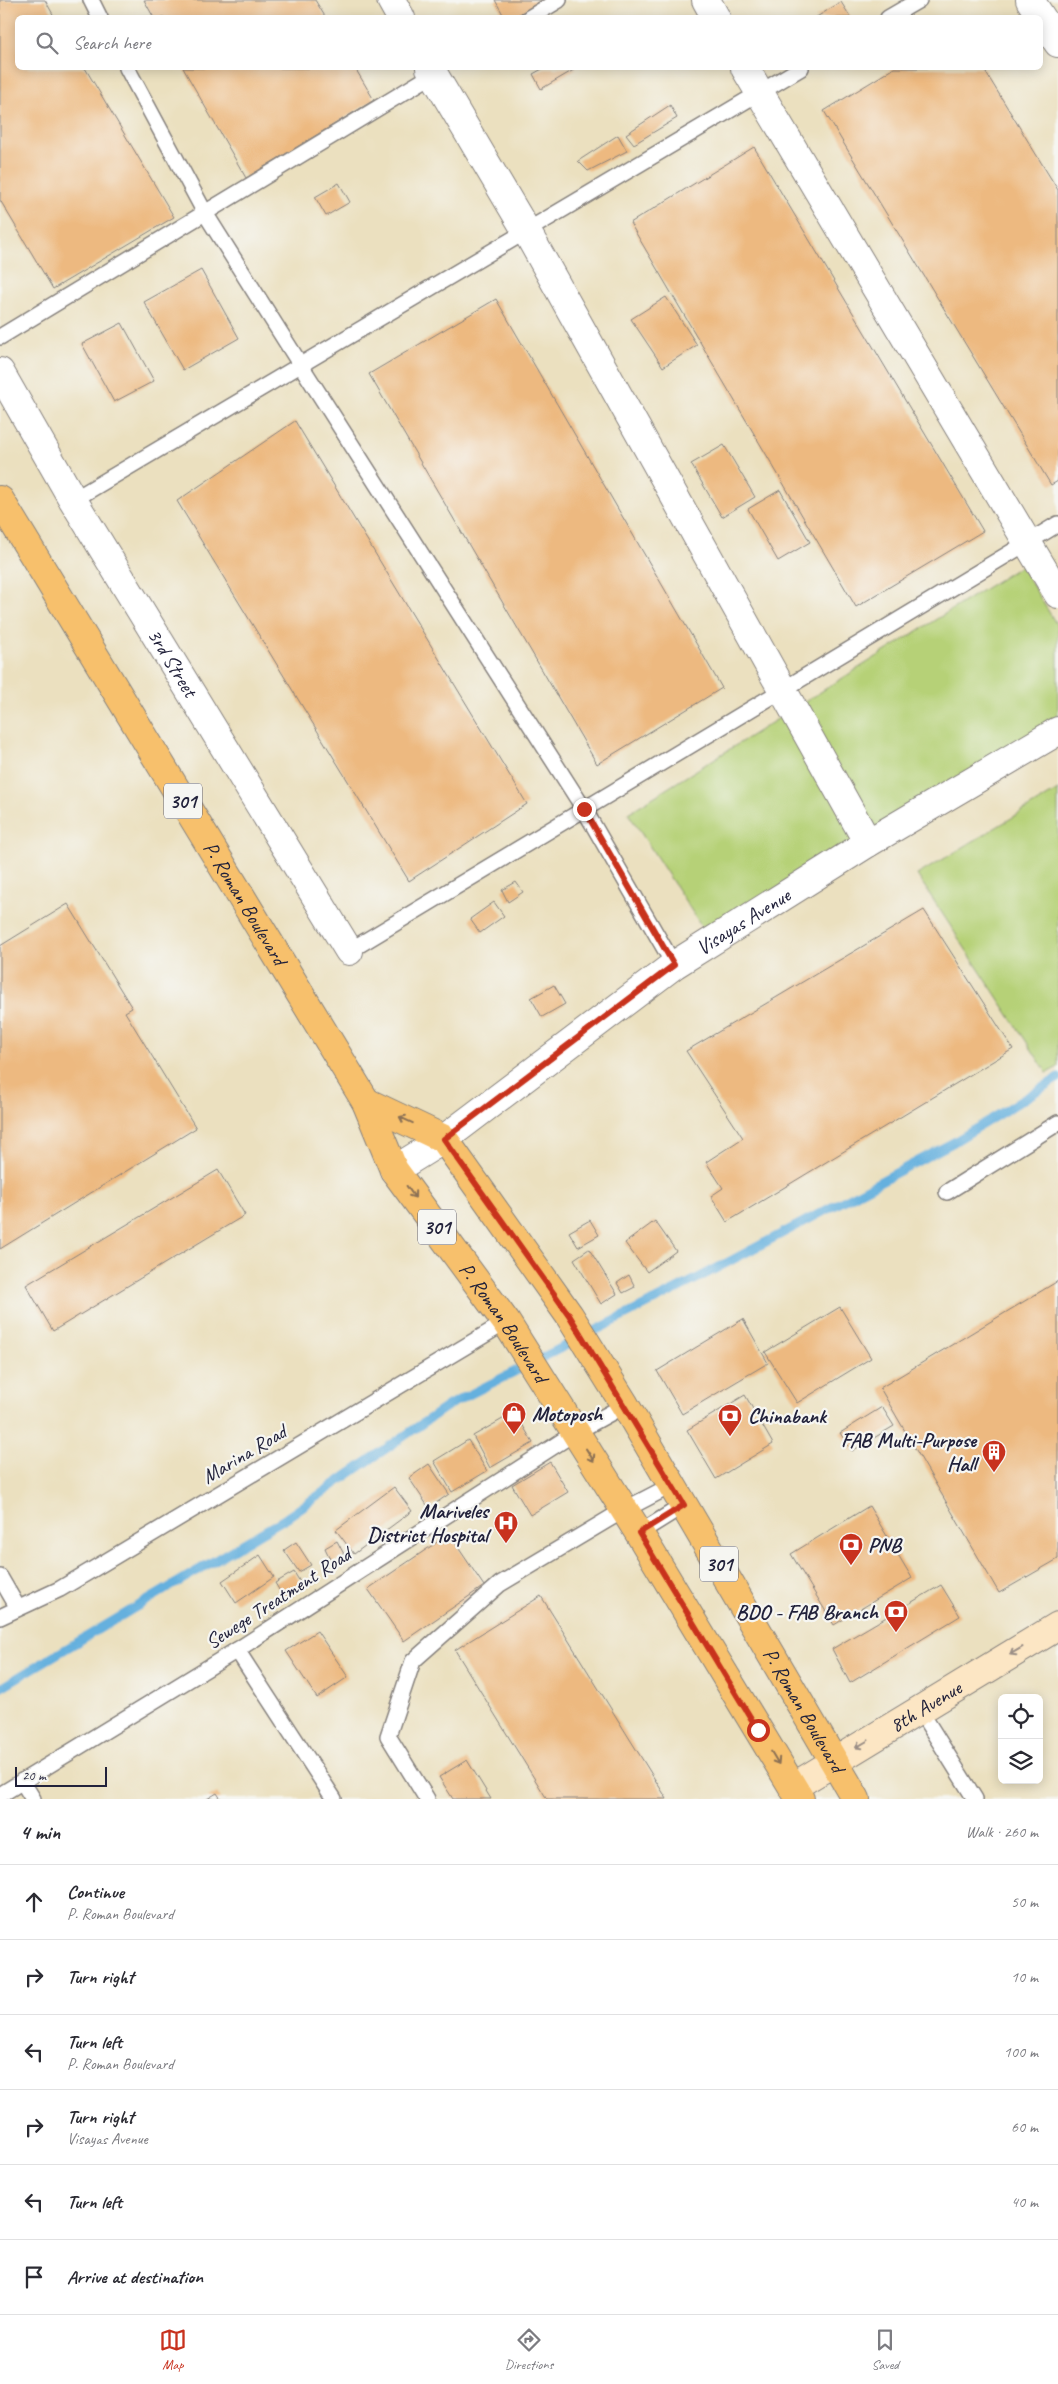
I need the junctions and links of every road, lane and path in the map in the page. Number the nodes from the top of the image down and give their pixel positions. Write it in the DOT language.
graph roads {
  1 [pos="91,0"];
  2 [pos="391,0"];
  3 [pos="559,0"];
  4 [pos="706,0"];
  5 [pos="919,0"];
  6 [pos="1030,0"];
  7 [pos="98,15"];
  8 [pos="399,15"];
  9 [pos="534,15"];
  10 [pos="714,15"];
  11 [pos="893,15"];
  12 [pos="1040,15"];
  13 [pos="1043,20"];
  14 [pos="1058,44"];
  15 [pos="128,70"];
  16 [pos="436,70"];
  17 [pos="746,70"];
  18 [pos="797,70"];
  19 [pos="759,91"];
  20 [pos="205,212"];
  21 [pos="527,232"];
  22 [pos="0,337"];
  23 [pos="300,364"];
  24 [pos="2,379"];
  25 [pos="0,500"];
  26 [pos="73,500"];
  27 [pos="1058,524"];
  28 [pos="1028,541"];
  29 [pos="1058,594"];
  30 [pos="782,689"];
  31 [pos="1058,731"];
  32 [pos="584,809"];
  33 [pos="868,843"];
  34 [pos="349,950"];
  35 [pos="674,965"];
  36 [pos="366,1102"];
  37 [pos="1058,1123"];
  38 [pos="444,1139"];
  39 [pos="394,1170"];
  40 [pos="947,1192"];
  41 [pos="506,1322"];
  42 [pos="625,1405"];
  43 [pos="576,1432"];
  44 [pos="678,1495"];
  45 [pos="624,1510"];
  46 [pos="639,1533"];
  47 [pos="0,1578"];
  48 [pos="18,1608"];
  49 [pos="0,1617"];
  50 [pos="1058,1626"];
  51 [pos="237,1650"];
  52 [pos="919,1709"];
  53 [pos="834,1760"];
  54 [pos="22,1781"];
  55 [pos="796,1793"];
  56 [pos="0,1795"];
  57 [pos="33,1799"];
  58 [pos="334,1799"];
  59 [pos="427,1799"];
  60 [pos="856,1799"];
  61 [pos="975,1799"];
  1 -- 7 [label="lane"];
  2 -- 8 [label="street"];
  3 -- 9 [label="lane"];
  4 -- 10 [label="street"];
  5 -- 11 [label="lane"];
  6 -- 12 [label="street"];
  13 -- 14 [label="street"];
  15 -- 20 [label="lane"];
  16 -- 20 [label="lane"];
  16 -- 21 [label="street"];
  17 -- 19 [label="street"];
  18 -- 19 [label="lane"];
  19 -- 21 [label="lane"];
  19 -- 28 [label="street"];
  20 -- 22 [label="lane"];
  20 -- 23 [label="lane"];
  21 -- 23 [label="lane"];
  21 -- 30 [label="street"];
  23 -- 26 [label="lane"];
  23 -- 32 [label="lane"];
  24 -- 26 [label="street, 3rd Street"];
  25 -- 36 [label="main road, P. Roman Boulevard / 301"];
  26 -- 34 [label="street, 3rd Street"];
  27 -- 28 [label="lane"];
  28 -- 29 [label="street"];
  28 -- 30 [label="lane"];
  30 -- 32 [label="lane"];
  30 -- 33 [label="street"];
  31 -- 33 [label="street, Visayas Avenue"];
  32 -- 34 [label="lane"];
  32 -- 35 [label="lane"];
  33 -- 35 [label="street, Visayas Avenue"];
  35 -- 38 [label="street, Visayas Avenue"];
  38 -- 36 [label="main road, P. Roman Boulevard / 301, one-way"];
  36 -- 39 [label="main road, P. Roman Boulevard / 301"];
  37 -- 40 [label="lane"];
  38 -- 39 [label="street, Visayas Avenue"];
  38 -- 42 [label="main road, P. Roman Boulevard / 301"];
  39 -- 41 [label="main road, P. Roman Boulevard / 301, one-way"];
  41 -- 43 [label="main road, P. Roman Boulevard / 301"];
  41 -- 48 [label="lane, Marina Road"];
  42 -- 43 [label="lane, Sewege Treatment Road"];
  42 -- 44 [label="main road, P. Roman Boulevard / 301"];
  43 -- 45 [label="main road, P. Roman Boulevard / 301, one-way"];
  43 -- 51 [label="lane, Sewege Treatment Road"];
  44 -- 45 [label="lane"];
  44 -- 46 [label="lane"];
  44 -- 53 [label="main road, P. Roman Boulevard / 301"];
  45 -- 46 [label="main road, P. Roman Boulevard / 301"];
  45 -- 59 [label="lane"];
  46 -- 55 [label="main road, P. Roman Boulevard / 301, one-way"];
  47 -- 48 [label="lane"];
  48 -- 49 [label="lane, Marina Road"];
  50 -- 52 [label="street, 8th Avenue, one-way"];
  51 -- 54 [label="lane, Sewege Treatment Road"];
  51 -- 58 [label="lane"];
  52 -- 53 [label="street, 8th Avenue, one-way"];
  52 -- 61 [label="lane"];
  53 -- 55 [label="street, 8th Avenue"];
  53 -- 60 [label="main road, P. Roman Boulevard / 301"];
  54 -- 56 [label="lane, Sewege Treatment Road"];
  54 -- 57 [label="lane"];
}
